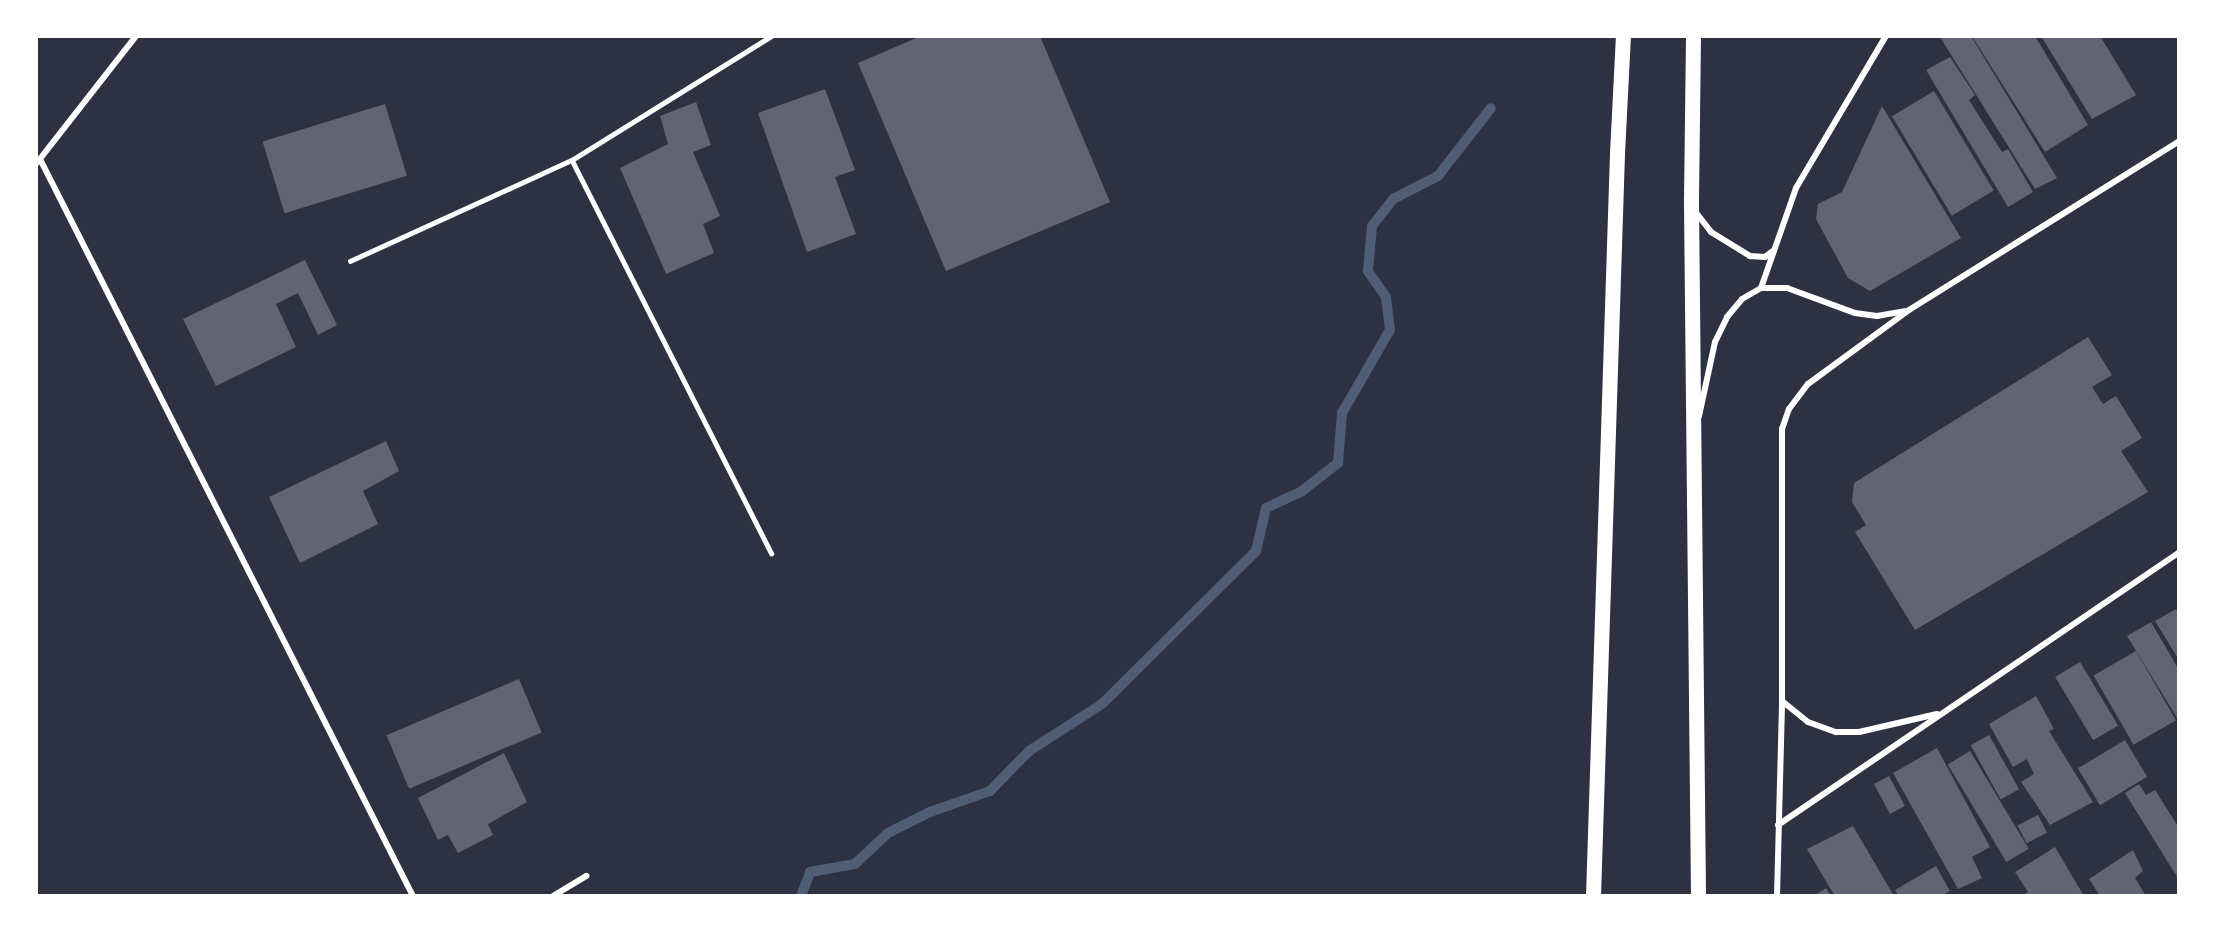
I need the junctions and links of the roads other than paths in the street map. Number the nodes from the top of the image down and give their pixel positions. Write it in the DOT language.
graph roads {
  1 [pos="136,36"];
  2 [pos="771,36"];
  3 [pos="1623,36"];
  4 [pos="1693,36"];
  5 [pos="1886,36"];
  6 [pos="2179,141"];
  7 [pos="572,160"];
  8 [pos="38,162"];
  9 [pos="1691,204"];
  10 [pos="1773,251"];
  11 [pos="350,261"];
  12 [pos="1761,288"];
  13 [pos="1909,310"];
  14 [pos="1695,438"];
  15 [pos="2179,552"];
  16 [pos="771,553"];
  17 [pos="1782,701"];
  18 [pos="1941,713"];
  19 [pos="1778,825"];
  20 [pos="586,876"];
  21 [pos="413,896"];
  22 [pos="553,896"];
  23 [pos="1593,896"];
  24 [pos="1698,896"];
  25 [pos="1778,896"];
  1 -- 8 [label="street"];
  2 -- 7 [label="lane"];
  3 -- 23 [label="main road"];
  4 -- 9 [label="main road"];
  5 -- 10 [label="street"];
  6 -- 13 [label="street"];
  7 -- 11 [label="lane"];
  7 -- 16 [label="lane"];
  8 -- 21 [label="street"];
  9 -- 10 [label="street"];
  9 -- 14 [label="main road"];
  10 -- 12 [label="street"];
  12 -- 13 [label="street"];
  12 -- 14 [label="street"];
  13 -- 17 [label="street"];
  14 -- 24 [label="main road"];
  15 -- 18 [label="street"];
  17 -- 18 [label="street"];
  17 -- 19 [label="street"];
  18 -- 19 [label="street"];
  19 -- 25 [label="street"];
  20 -- 22 [label="street"];
}
